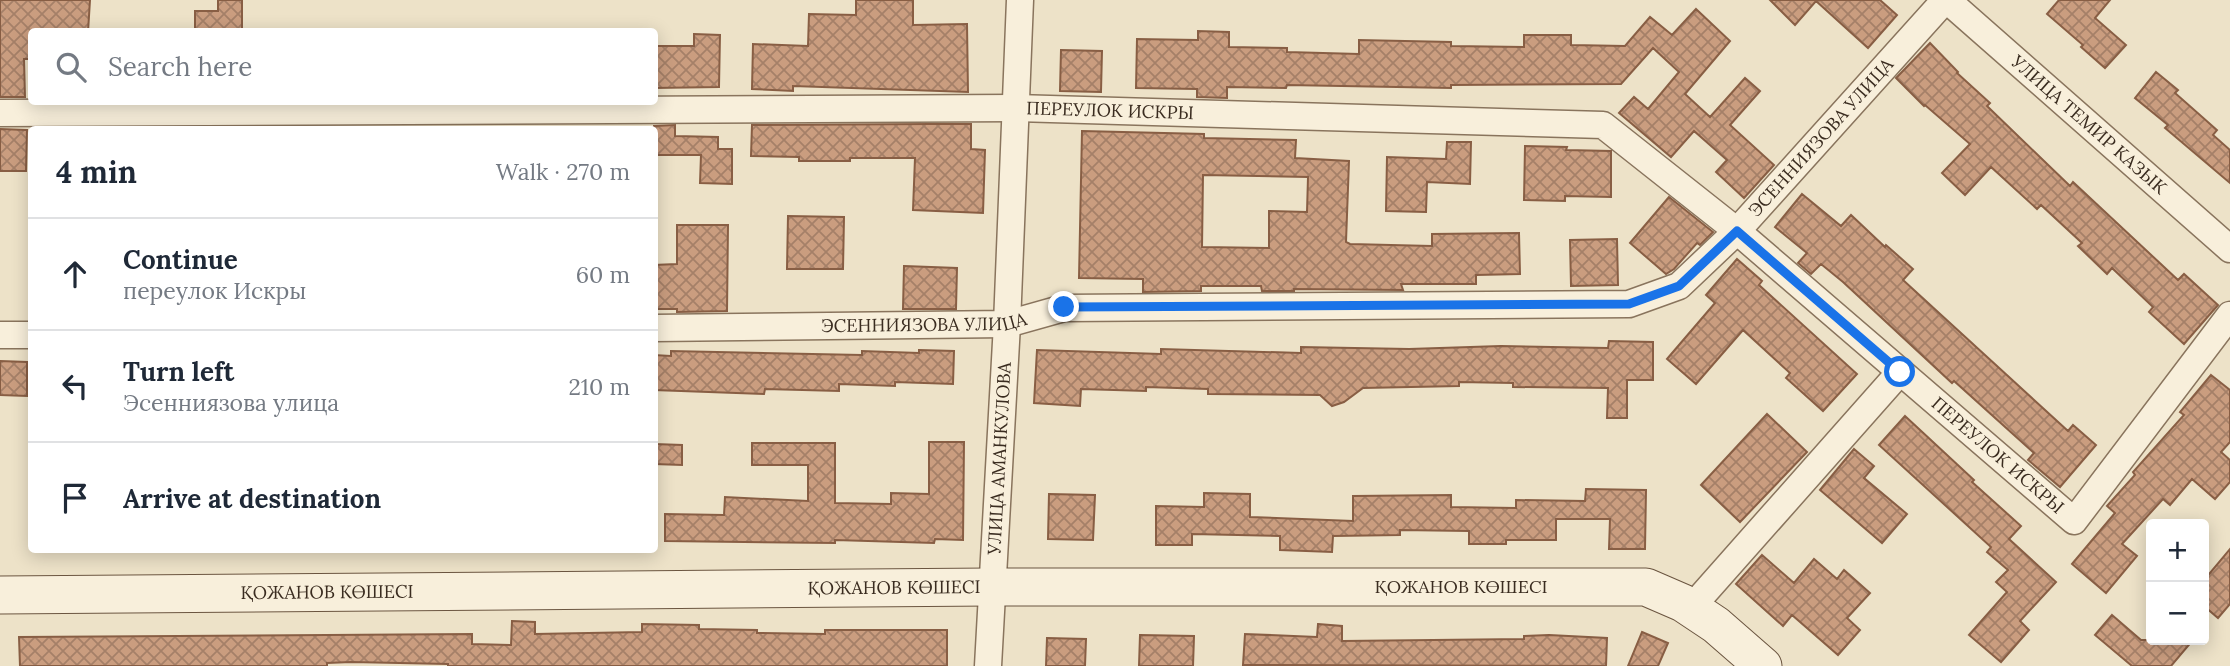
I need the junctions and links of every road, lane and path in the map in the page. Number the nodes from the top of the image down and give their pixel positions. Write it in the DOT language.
graph roads {
  1 [pos="1020,0"];
  2 [pos="1946,0"];
  3 [pos="1014,108"];
  4 [pos="0,113"];
  5 [pos="1737,231"];
  6 [pos="2230,248"];
  7 [pos="2230,315"];
  8 [pos="1007,324"];
  9 [pos="658,328"];
  10 [pos="0,335"];
  11 [pos="28,335"];
  12 [pos="1900,372"];
  13 [pos="991,587"];
  14 [pos="0,595"];
  15 [pos="1691,608"];
  16 [pos="988,666"];
  17 [pos="1763,666"];
  1 -- 3 [label="street, УЛИЦА АМАНКУЛОВА"];
  2 -- 5 [label="street, ЭСЕННИЯЗОВА УЛИЦА"];
  2 -- 6 [label="street, УЛИЦА ТЕМИР КАЗЫК"];
  3 -- 4 [label="street, ПЕРЕУЛОК ИСКРЫ"];
  3 -- 5 [label="street, ПЕРЕУЛОК ИСКРЫ"];
  3 -- 8 [label="street, УЛИЦА АМАНКУЛОВА"];
  5 -- 8 [label="street, ЭСЕННИЯЗОВА УЛИЦА"];
  5 -- 12 [label="street, ПЕРЕУЛОК ИСКРЫ"];
  7 -- 12 [label="street, ПЕРЕУЛОК ИСКРЫ"];
  8 -- 9 [label="street, ЭСЕННИЯЗОВА УЛИЦА"];
  8 -- 13 [label="street, УЛИЦА АМАНКУЛОВА"];
  10 -- 11 [label="street"];
  12 -- 15 [label="street"];
  13 -- 14 [label="main road, ҚОЖАНОВ КӨШЕСІ"];
  13 -- 15 [label="main road, ҚОЖАНОВ КӨШЕСІ"];
  13 -- 16 [label="street, УЛИЦА АМАНКУЛОВА"];
  15 -- 17 [label="main road, ҚОЖАНОВ КӨШЕСІ"];
}
